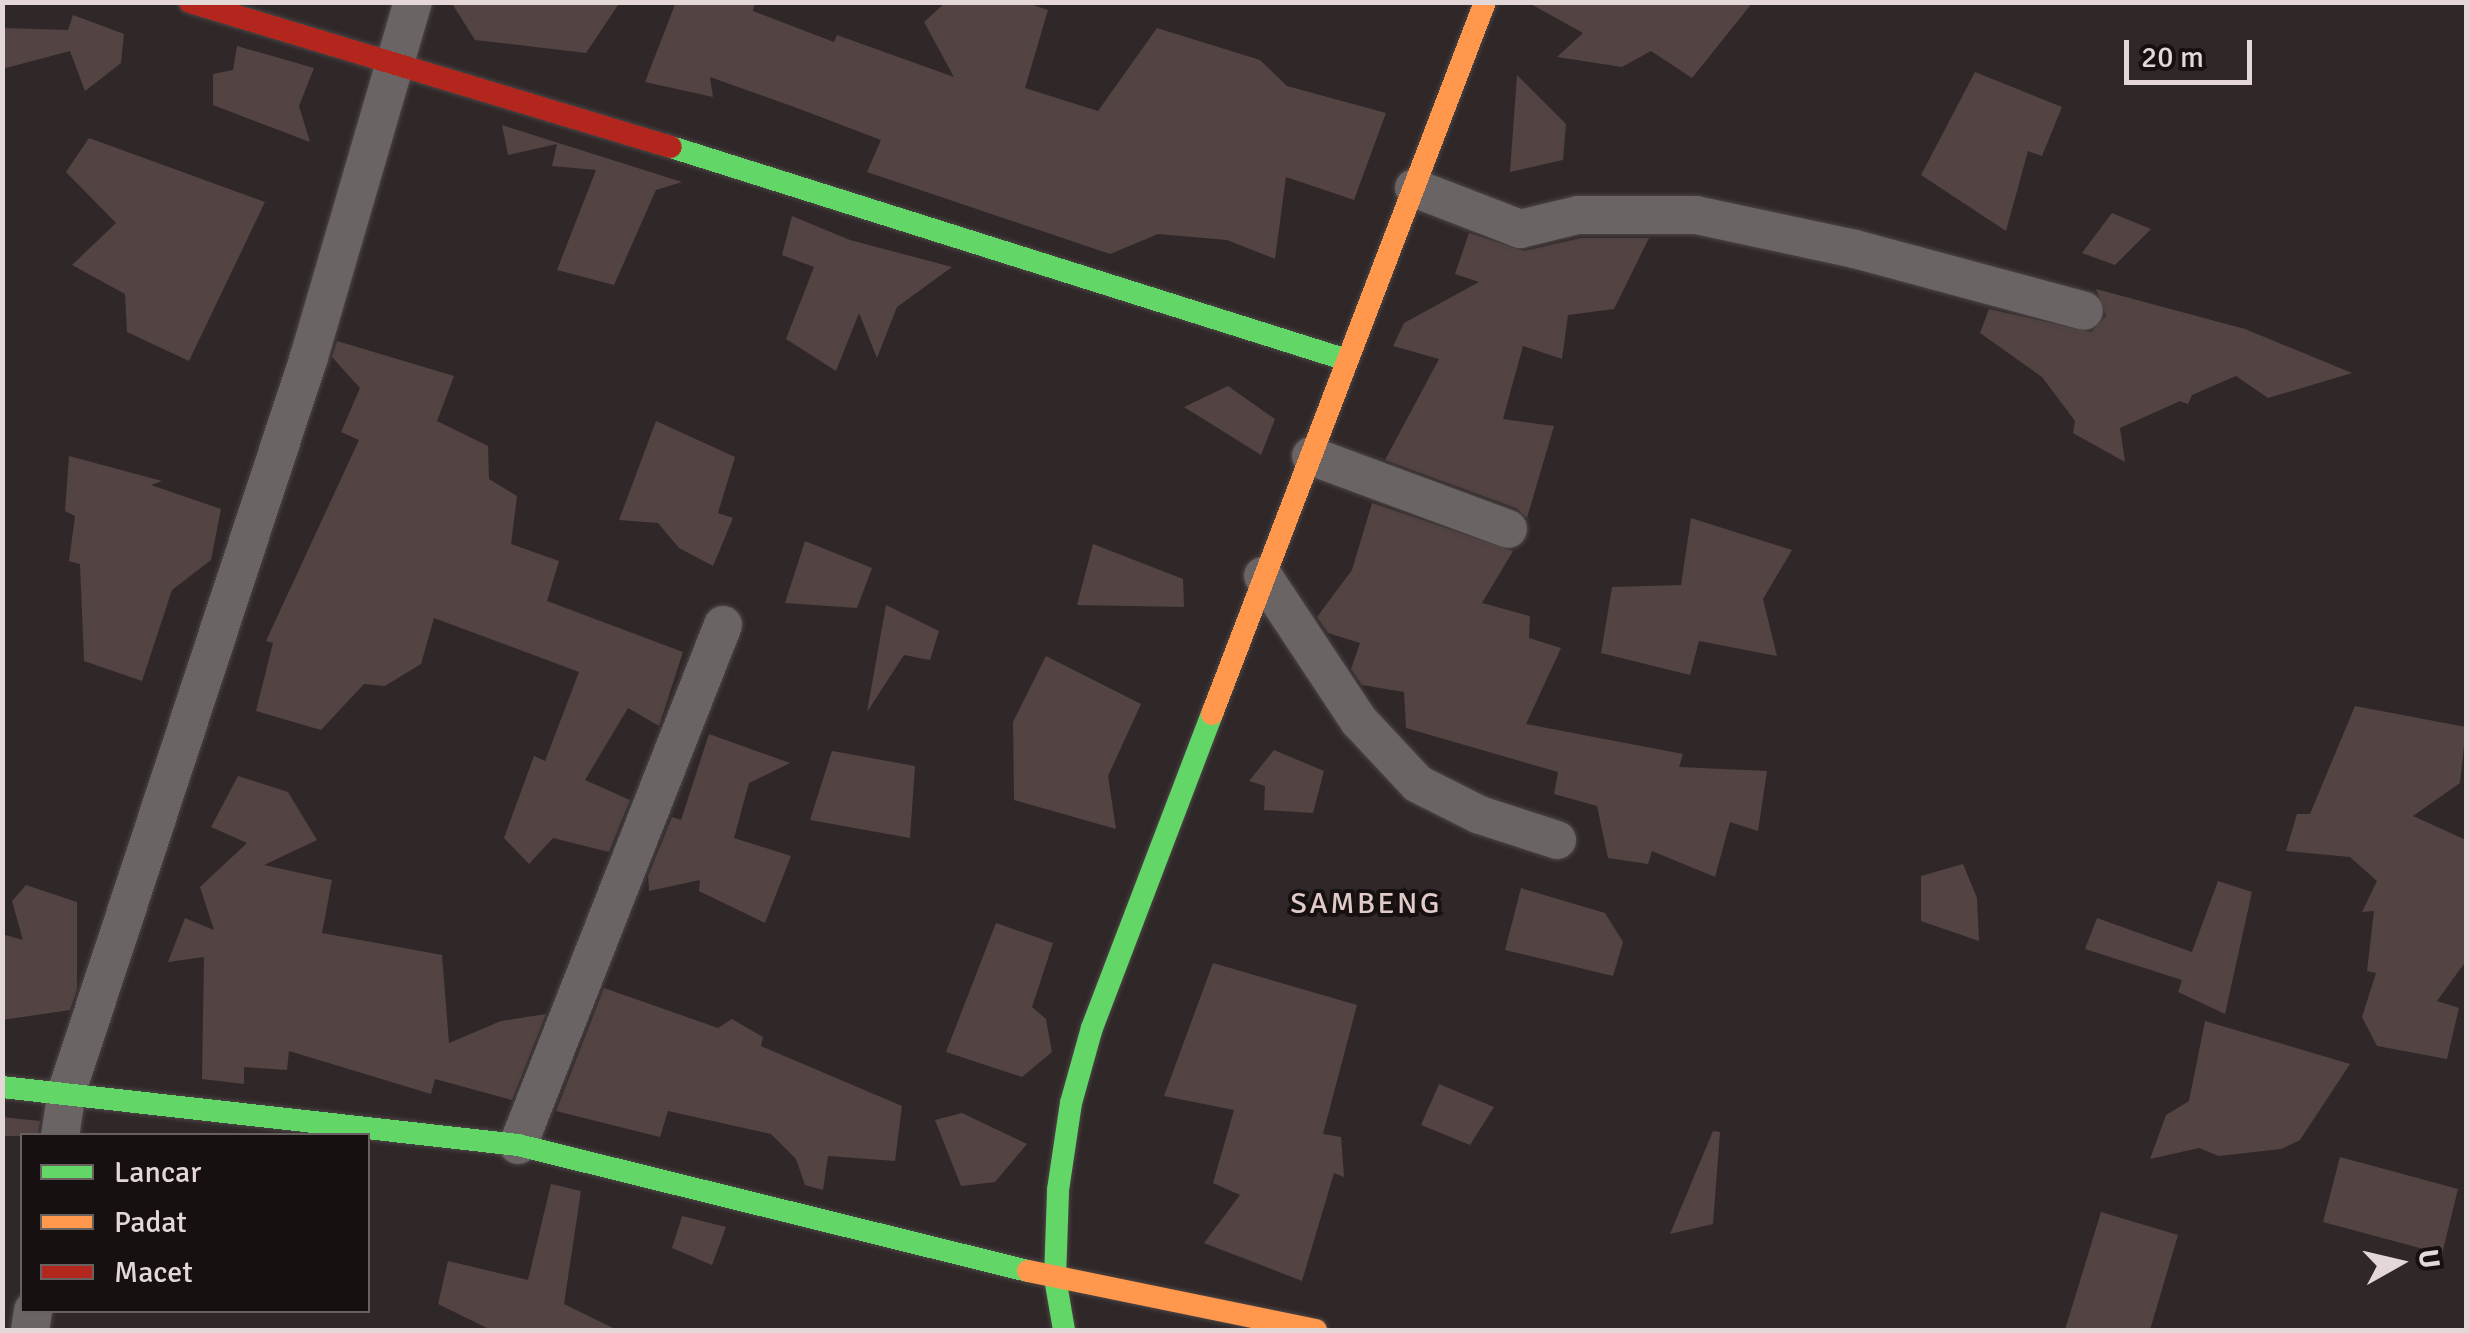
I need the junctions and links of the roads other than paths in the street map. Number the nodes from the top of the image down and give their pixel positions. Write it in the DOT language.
graph roads {
  1 [pos="190,2"];
  2 [pos="414,2"];
  3 [pos="1485,2"];
  4 [pos="397,60"];
  5 [pos="1414,188"];
  6 [pos="2084,312"];
  7 [pos="1347,360"];
  8 [pos="1311,456"];
  9 [pos="1508,529"];
  10 [pos="1264,576"];
  11 [pos="722,625"];
  12 [pos="1557,840"];
  13 [pos="2,1088"];
  14 [pos="67,1091"];
  15 [pos="60,1133"];
  16 [pos="518,1145"];
  17 [pos="1055,1278"];
  18 [pos="1064,1330"];
  19 [pos="1316,1330"];
  1 -- 4 [label="street"];
  2 -- 4 [label="street"];
  3 -- 5 [label="street"];
  4 -- 7 [label="street"];
  4 -- 14 [label="street"];
  5 -- 6 [label="street"];
  5 -- 7 [label="street"];
  7 -- 8 [label="street"];
  8 -- 9 [label="street"];
  8 -- 10 [label="street"];
  10 -- 12 [label="street"];
  10 -- 17 [label="street"];
  11 -- 16 [label="street"];
  13 -- 14 [label="street"];
  14 -- 15 [label="street"];
  14 -- 16 [label="street"];
  16 -- 17 [label="street"];
  17 -- 18 [label="street"];
  17 -- 19 [label="street"];
}
